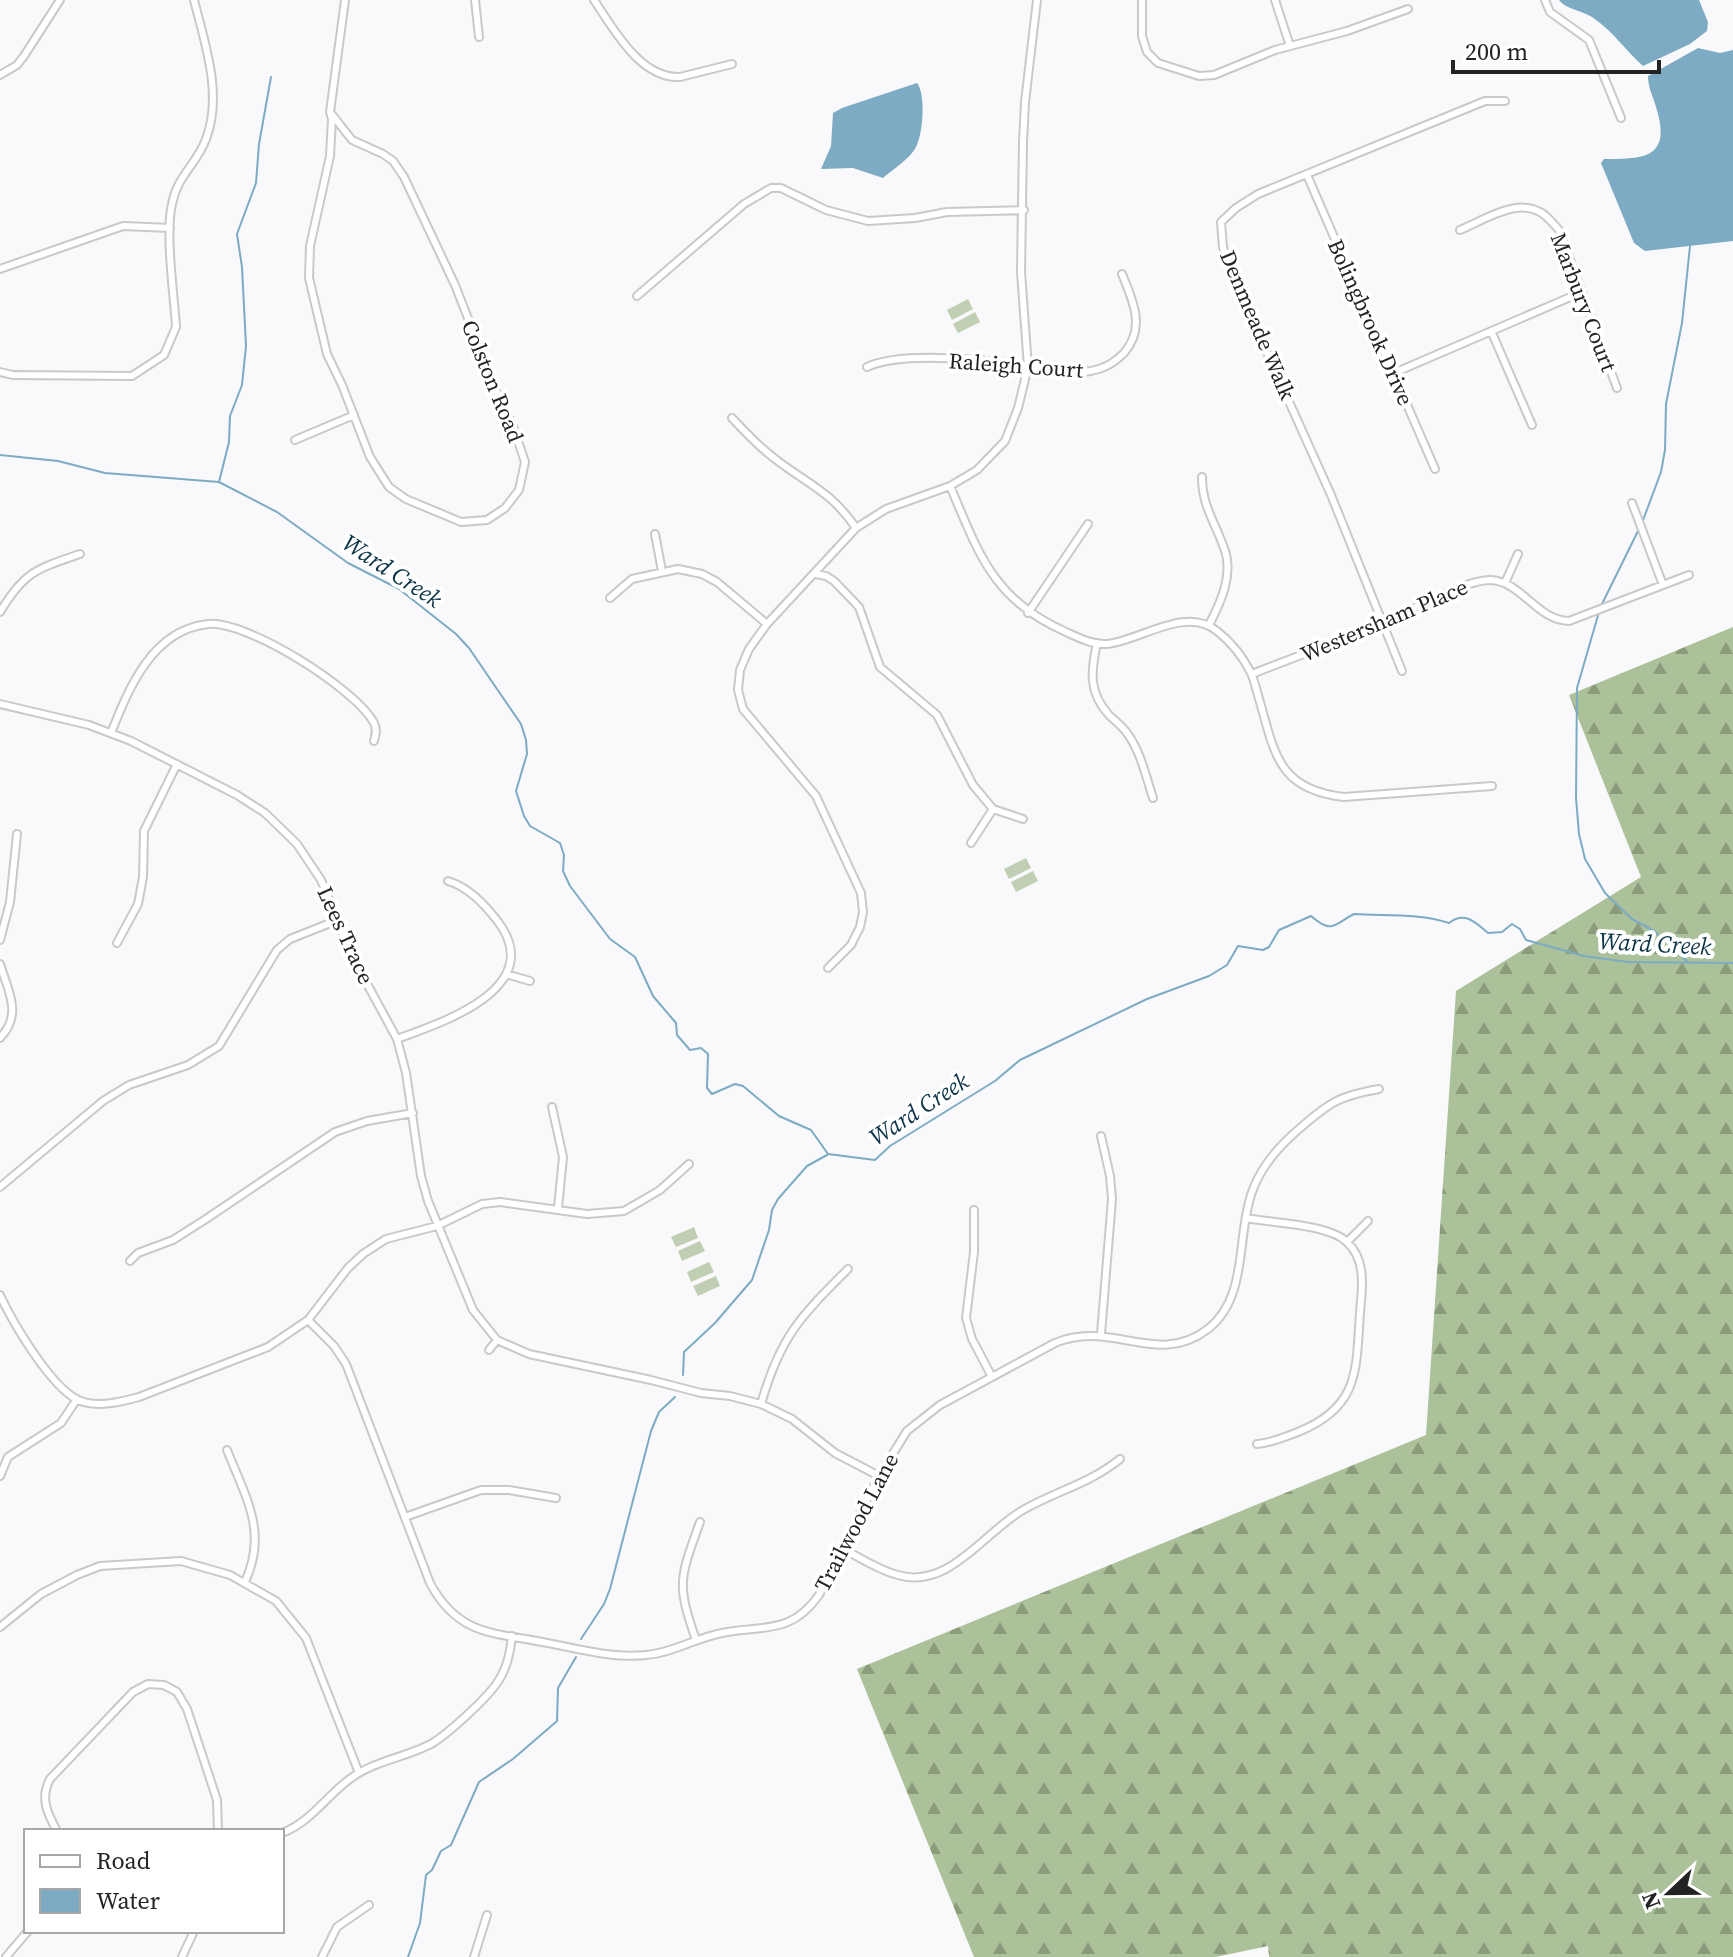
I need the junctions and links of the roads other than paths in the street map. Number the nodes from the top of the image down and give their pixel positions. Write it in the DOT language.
graph roads {
  1 [pos="60,0"];
  2 [pos="194,0"];
  3 [pos="345,0"];
  4 [pos="475,0"];
  5 [pos="594,0"];
  6 [pos="1037,0"];
  7 [pos="1142,0"];
  8 [pos="1275,0"];
  9 [pos="1545,0"];
  10 [pos="1408,9"];
  11 [pos="479,37"];
  12 [pos="1290,46"];
  13 [pos="732,64"];
  14 [pos="0,75"];
  15 [pos="1505,101"];
  16 [pos="330,112"];
  17 [pos="1621,118"];
  18 [pos="1307,175"];
  19 [pos="1024,210"];
  20 [pos="170,228"];
  21 [pos="1460,230"];
  22 [pos="0,269"];
  23 [pos="1122,274"];
  24 [pos="1582,292"];
  25 [pos="637,296"];
  26 [pos="1492,333"];
  27 [pos="867,367"];
  28 [pos="1028,367"];
  29 [pos="0,372"];
  30 [pos="1394,373"];
  31 [pos="1617,388"];
  32 [pos="354,415"];
  33 [pos="732,418"];
  34 [pos="1532,425"];
  35 [pos="295,440"];
  36 [pos="1435,469"];
  37 [pos="1202,477"];
  38 [pos="950,486"];
  39 [pos="1632,503"];
  40 [pos="1088,524"];
  41 [pos="856,528"];
  42 [pos="655,534"];
  43 [pos="80,554"];
  44 [pos="1518,554"];
  45 [pos="662,571"];
  46 [pos="816,574"];
  47 [pos="1689,575"];
  48 [pos="1505,583"];
  49 [pos="1663,585"];
  50 [pos="610,598"];
  51 [pos="0,612"];
  52 [pos="1028,613"];
  53 [pos="1383,623"];
  54 [pos="767,624"];
  55 [pos="1209,625"];
  56 [pos="1097,643"];
  57 [pos="1402,671"];
  58 [pos="1252,674"];
  59 [pos="0,704"];
  60 [pos="111,733"];
  61 [pos="374,741"];
  62 [pos="177,764"];
  63 [pos="1492,786"];
  64 [pos="1153,798"];
  65 [pos="993,809"];
  66 [pos="1023,819"];
  67 [pos="17,834"];
  68 [pos="971,843"];
  69 [pos="448,881"];
  70 [pos="338,920"];
  71 [pos="0,940"];
  72 [pos="117,943"];
  73 [pos="0,964"];
  74 [pos="828,968"];
  75 [pos="506,974"];
  76 [pos="530,981"];
  77 [pos="0,1038"];
  78 [pos="397,1039"];
  79 [pos="1379,1089"];
  80 [pos="552,1107"];
  81 [pos="413,1113"];
  82 [pos="1101,1136"];
  83 [pos="689,1164"];
  84 [pos="0,1187"];
  85 [pos="558,1208"];
  86 [pos="974,1210"];
  87 [pos="1246,1218"];
  88 [pos="1368,1221"];
  89 [pos="437,1226"];
  90 [pos="1347,1242"];
  91 [pos="130,1261"];
  92 [pos="848,1269"];
  93 [pos="0,1295"];
  94 [pos="308,1320"];
  95 [pos="1101,1334"];
  96 [pos="497,1340"];
  97 [pos="489,1350"];
  98 [pos="992,1377"];
  99 [pos="77,1399"];
  100 [pos="761,1404"];
  101 [pos="1257,1444"];
  102 [pos="227,1450"];
  103 [pos="1120,1459"];
  104 [pos="0,1476"];
  105 [pos="879,1476"];
  106 [pos="556,1498"];
  107 [pos="405,1517"];
  108 [pos="700,1522"];
  109 [pos="843,1549"];
  110 [pos="245,1582"];
  111 [pos="0,1627"];
  112 [pos="512,1636"];
  113 [pos="696,1640"];
  114 [pos="359,1773"];
  115 [pos="56,1829"];
  116 [pos="218,1829"];
  117 [pos="284,1832"];
  118 [pos="369,1905"];
  119 [pos="487,1915"];
  120 [pos="26,1933"];
  121 [pos="193,1933"];
  122 [pos="6,1957"];
  123 [pos="182,1957"];
  124 [pos="322,1957"];
  125 [pos="474,1957"];
  1 -- 14 [label="street"];
  2 -- 20 [label="street"];
  3 -- 16 [label="street, Colston Road"];
  4 -- 11 [label="street"];
  5 -- 13 [label="street"];
  6 -- 19 [label="street"];
  7 -- 12 [label="street"];
  8 -- 12 [label="street"];
  9 -- 17 [label="street"];
  10 -- 12 [label="street"];
  15 -- 18 [label="street, Denmeade Walk"];
  16 -- 32 [label="street, Colston Road"];
  16 -- 32 [label="street, Colston Road"];
  18 -- 30 [label="street, Bolingbrook Drive"];
  18 -- 53 [label="street, Denmeade Walk"];
  19 -- 25 [label="street"];
  19 -- 28 [label="street"];
  20 -- 22 [label="street"];
  20 -- 29 [label="street"];
  21 -- 24 [label="street, Marbury Court"];
  23 -- 28 [label="street, Raleigh Court"];
  24 -- 26 [label="street"];
  24 -- 31 [label="street, Marbury Court"];
  26 -- 30 [label="street"];
  26 -- 34 [label="street"];
  27 -- 28 [label="street, Raleigh Court"];
  28 -- 38 [label="street"];
  30 -- 36 [label="street, Bolingbrook Drive"];
  32 -- 35 [label="street"];
  33 -- 41 [label="street"];
  37 -- 55 [label="street"];
  38 -- 41 [label="street"];
  38 -- 52 [label="street"];
  39 -- 49 [label="street"];
  40 -- 52 [label="street"];
  41 -- 46 [label="street"];
  42 -- 45 [label="street"];
  43 -- 51 [label="street"];
  44 -- 48 [label="street"];
  45 -- 50 [label="street"];
  45 -- 54 [label="street"];
  46 -- 54 [label="street"];
  46 -- 65 [label="street"];
  47 -- 49 [label="street"];
  48 -- 49 [label="street"];
  48 -- 53 [label="street, Westersham Place"];
  52 -- 56 [label="street"];
  53 -- 57 [label="street, Denmeade Walk"];
  53 -- 58 [label="street, Westersham Place"];
  54 -- 74 [label="street"];
  55 -- 56 [label="street"];
  55 -- 58 [label="street"];
  56 -- 64 [label="street"];
  58 -- 63 [label="street"];
  59 -- 60 [label="street, Lees Trace"];
  60 -- 61 [label="street"];
  60 -- 62 [label="street, Lees Trace"];
  62 -- 70 [label="street, Lees Trace"];
  62 -- 72 [label="street"];
  65 -- 66 [label="street"];
  65 -- 68 [label="street"];
  67 -- 71 [label="street"];
  69 -- 75 [label="street"];
  70 -- 78 [label="street, Lees Trace"];
  70 -- 84 [label="street"];
  73 -- 77 [label="street"];
  75 -- 76 [label="street"];
  75 -- 78 [label="street"];
  78 -- 81 [label="street, Lees Trace"];
  79 -- 87 [label="street, Trailwood Lane"];
  80 -- 85 [label="street"];
  81 -- 89 [label="street, Lees Trace"];
  81 -- 91 [label="street"];
  82 -- 95 [label="street"];
  83 -- 85 [label="street"];
  85 -- 89 [label="street"];
  86 -- 98 [label="street"];
  87 -- 90 [label="street"];
  87 -- 95 [label="street, Trailwood Lane"];
  88 -- 90 [label="street"];
  89 -- 94 [label="street"];
  89 -- 96 [label="street, Lees Trace"];
  90 -- 101 [label="street"];
  92 -- 100 [label="street"];
  93 -- 99 [label="street"];
  94 -- 99 [label="street"];
  94 -- 107 [label="street, Trailwood Lane"];
  95 -- 98 [label="street, Trailwood Lane"];
  96 -- 97 [label="street"];
  96 -- 100 [label="street, Lees Trace"];
  98 -- 105 [label="street, Trailwood Lane"];
  99 -- 104 [label="street"];
  100 -- 105 [label="street, Lees Trace"];
  102 -- 110 [label="street"];
  103 -- 109 [label="street"];
  105 -- 109 [label="street, Trailwood Lane"];
  106 -- 107 [label="street"];
  107 -- 112 [label="street, Trailwood Lane"];
  108 -- 113 [label="street"];
  109 -- 113 [label="street, Trailwood Lane"];
  110 -- 111 [label="street"];
  110 -- 114 [label="street"];
  112 -- 113 [label="street, Trailwood Lane"];
  112 -- 114 [label="street"];
  114 -- 117 [label="street"];
  115 -- 116 [label="street"];
  118 -- 124 [label="street"];
  119 -- 125 [label="street"];
  120 -- 122 [label="street"];
  121 -- 123 [label="street"];
}
